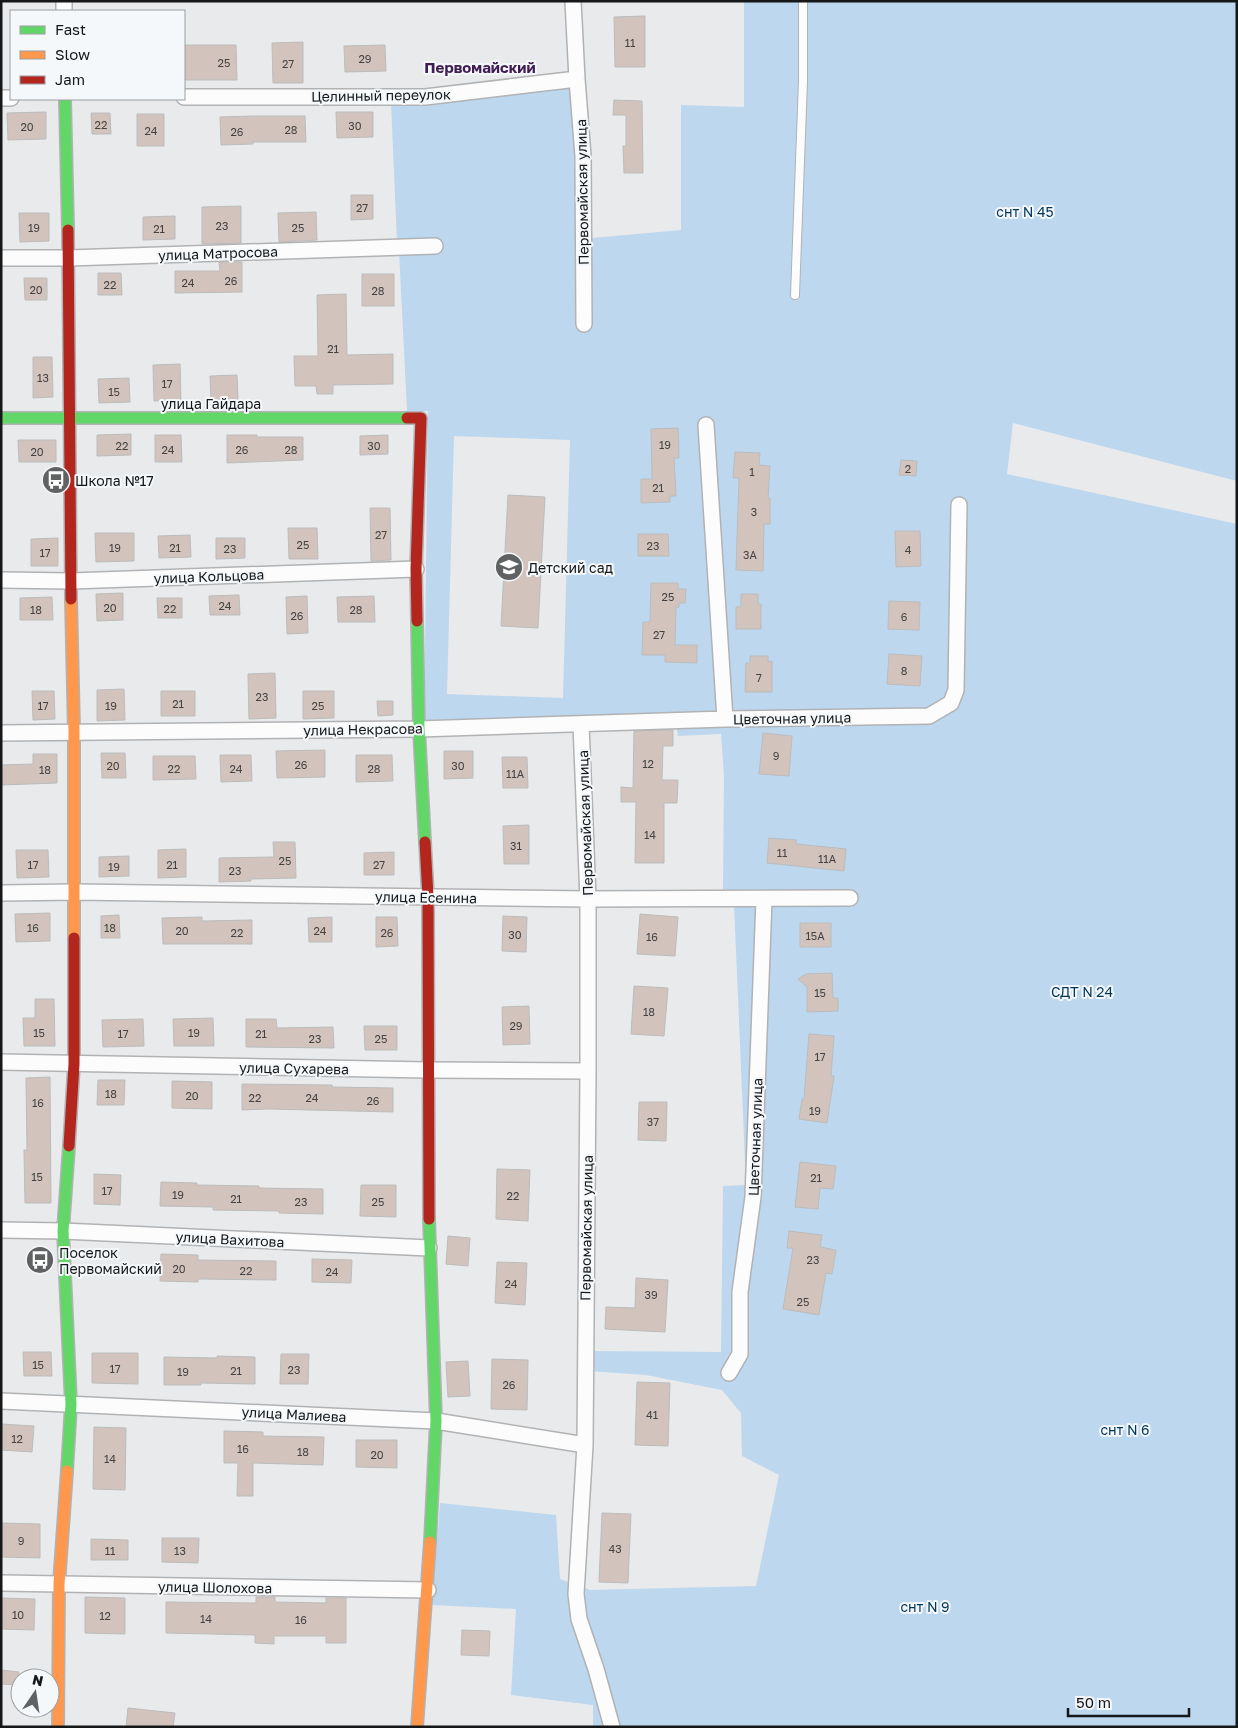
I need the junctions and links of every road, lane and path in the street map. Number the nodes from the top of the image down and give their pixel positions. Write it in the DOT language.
graph roads {
  1 [pos="573,1"];
  2 [pos="804,1"];
  3 [pos="577,79"];
  4 [pos="185,97"];
  5 [pos="65,100"];
  6 [pos="435,246"];
  7 [pos="1,258"];
  8 [pos="69,258"];
  9 [pos="795,295"];
  10 [pos="584,324"];
  11 [pos="71,417"];
  12 [pos="1,418"];
  13 [pos="706,425"];
  14 [pos="960,505"];
  15 [pos="416,569"];
  16 [pos="1,580"];
  17 [pos="71,581"];
  18 [pos="725,719"];
  19 [pos="581,724"];
  20 [pos="419,728"];
  21 [pos="74,732"];
  22 [pos="1,733"];
  23 [pos="75,892"];
  24 [pos="1,893"];
  25 [pos="428,897"];
  26 [pos="850,898"];
  27 [pos="588,899"];
  28 [pos="764,899"];
  29 [pos="1,1062"];
  30 [pos="74,1064"];
  31 [pos="427,1070"];
  32 [pos="588,1071"];
  33 [pos="1,1230"];
  34 [pos="63,1231"];
  35 [pos="429,1248"];
  36 [pos="729,1373"];
  37 [pos="1,1402"];
  38 [pos="71,1404"];
  39 [pos="436,1421"];
  40 [pos="585,1444"];
  41 [pos="1,1583"];
  42 [pos="59,1584"];
  43 [pos="428,1590"];
  44 [pos="58,1727"];
  45 [pos="417,1727"];
  46 [pos="612,1727"];
  1 -- 3 [label="street, Первомайская улица"];
  2 -- 9 [label="lane"];
  3 -- 4 [label="street, Целинный переулок"];
  3 -- 10 [label="street, Первомайская улица"];
  5 -- 8 [label="street"];
  6 -- 8 [label="street, улица Матросова"];
  7 -- 8 [label="street, улица Матросова"];
  8 -- 11 [label="street"];
  11 -- 12 [label="street, улица Гайдара"];
  11 -- 15 [label="street, улица Гайдара"];
  11 -- 17 [label="street"];
  13 -- 18 [label="street, Цветочная улица"];
  14 -- 18 [label="street, Цветочная улица"];
  15 -- 17 [label="street, улица Кольцова"];
  15 -- 20 [label="street"];
  16 -- 17 [label="street, улица Кольцова"];
  17 -- 21 [label="street"];
  18 -- 19 [label="street, улица Некрасова"];
  19 -- 20 [label="street, улица Некрасова"];
  19 -- 27 [label="street, Первомайская улица"];
  20 -- 21 [label="street, улица Некрасова"];
  20 -- 25 [label="street"];
  21 -- 22 [label="street, улица Некрасова"];
  21 -- 23 [label="street"];
  23 -- 24 [label="street, улица Есенина"];
  23 -- 25 [label="street, улица Есенина"];
  23 -- 30 [label="street"];
  25 -- 27 [label="street, улица Есенина"];
  25 -- 31 [label="street"];
  26 -- 28 [label="street, улица Есенина"];
  27 -- 28 [label="street, улица Есенина"];
  27 -- 32 [label="street, Первомайская улица"];
  28 -- 36 [label="street, Цветочная улица"];
  29 -- 30 [label="street, улица Сухарева"];
  30 -- 31 [label="street, улица Сухарева"];
  30 -- 34 [label="street"];
  31 -- 32 [label="street, улица Сухарева"];
  31 -- 35 [label="street"];
  32 -- 40 [label="street, Первомайская улица"];
  33 -- 34 [label="street, улица Вахитова"];
  34 -- 35 [label="street, улица Вахитова"];
  34 -- 38 [label="street"];
  35 -- 39 [label="street"];
  37 -- 38 [label="street, улица Малиева"];
  38 -- 39 [label="street, улица Малиева"];
  38 -- 42 [label="street"];
  39 -- 40 [label="street, улица Малиева"];
  39 -- 43 [label="street"];
  40 -- 46 [label="street, Первомайская улица"];
  41 -- 42 [label="street, улица Шолохова"];
  42 -- 43 [label="street, улица Шолохова"];
  42 -- 44 [label="street"];
  43 -- 45 [label="street"];
}
